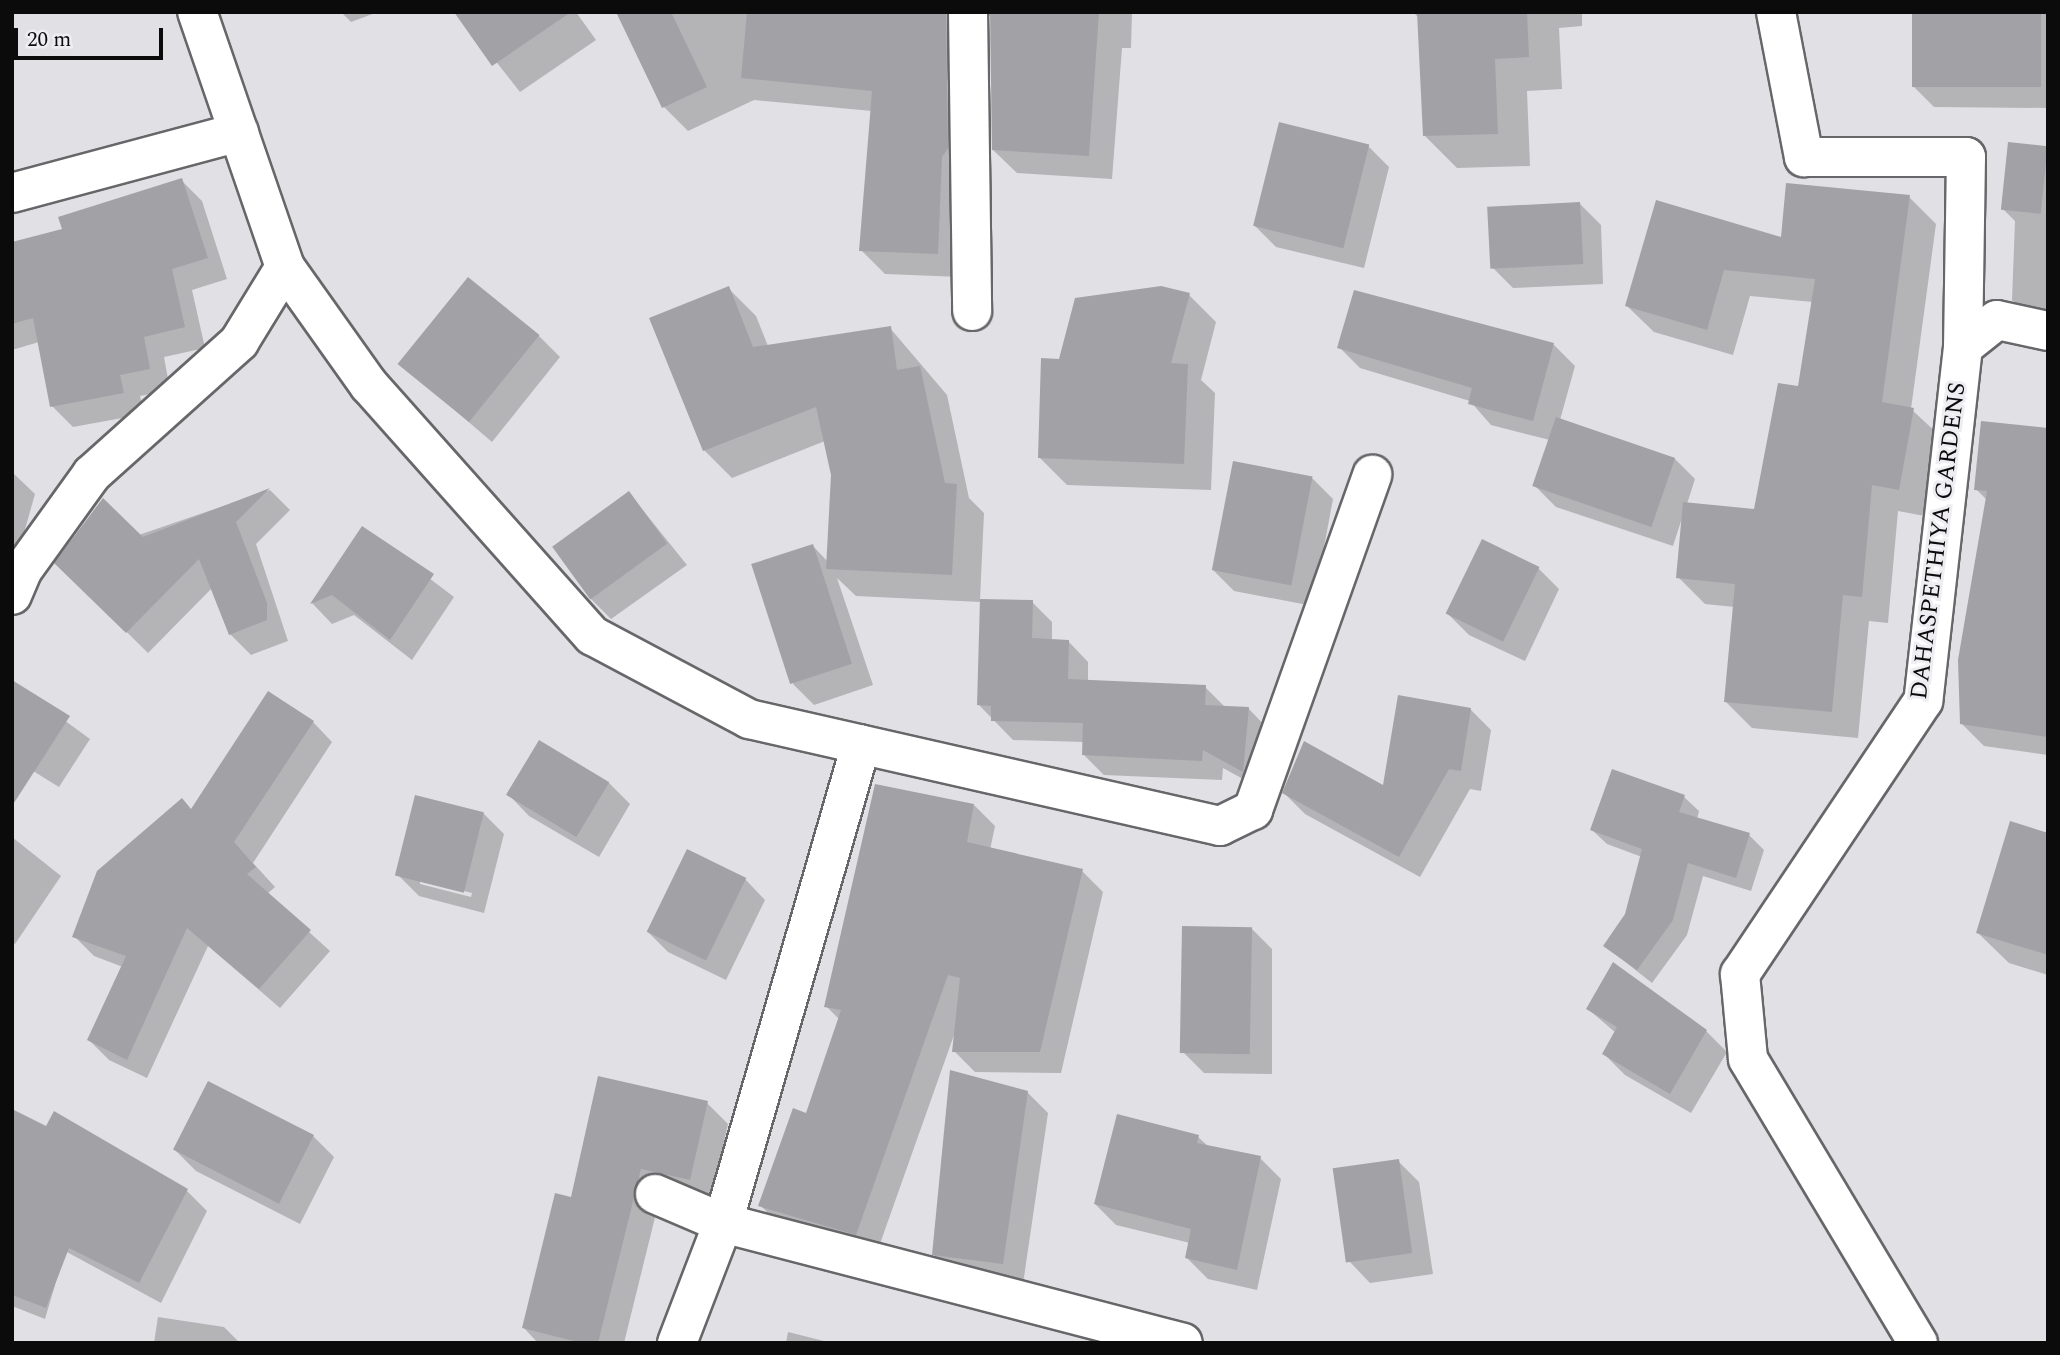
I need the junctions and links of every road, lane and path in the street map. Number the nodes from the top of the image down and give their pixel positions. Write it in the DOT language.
graph roads {
  1 [pos="197,12"];
  2 [pos="968,12"];
  3 [pos="1776,12"];
  4 [pos="239,132"];
  5 [pos="12,192"];
  6 [pos="285,267"];
  7 [pos="972,311"];
  8 [pos="2048,331"];
  9 [pos="1963,347"];
  10 [pos="1373,475"];
  11 [pos="12,595"];
  12 [pos="861,745"];
  13 [pos="655,1194"];
  14 [pos="723,1223"];
  15 [pos="677,1343"];
  16 [pos="1183,1343"];
  17 [pos="1918,1343"];
  1 -- 4 [label="street"];
  2 -- 7 [label="street"];
  3 -- 9 [label="street, DAHASPETHIYA GARDENS"];
  4 -- 5 [label="street"];
  4 -- 6 [label="street"];
  6 -- 11 [label="street"];
  6 -- 12 [label="street"];
  8 -- 9 [label="street"];
  9 -- 17 [label="street, DAHASPETHIYA GARDENS"];
  10 -- 12 [label="street"];
  12 -- 14 [label="street"];
  13 -- 14 [label="street"];
  14 -- 15 [label="street"];
  14 -- 16 [label="street"];
}
